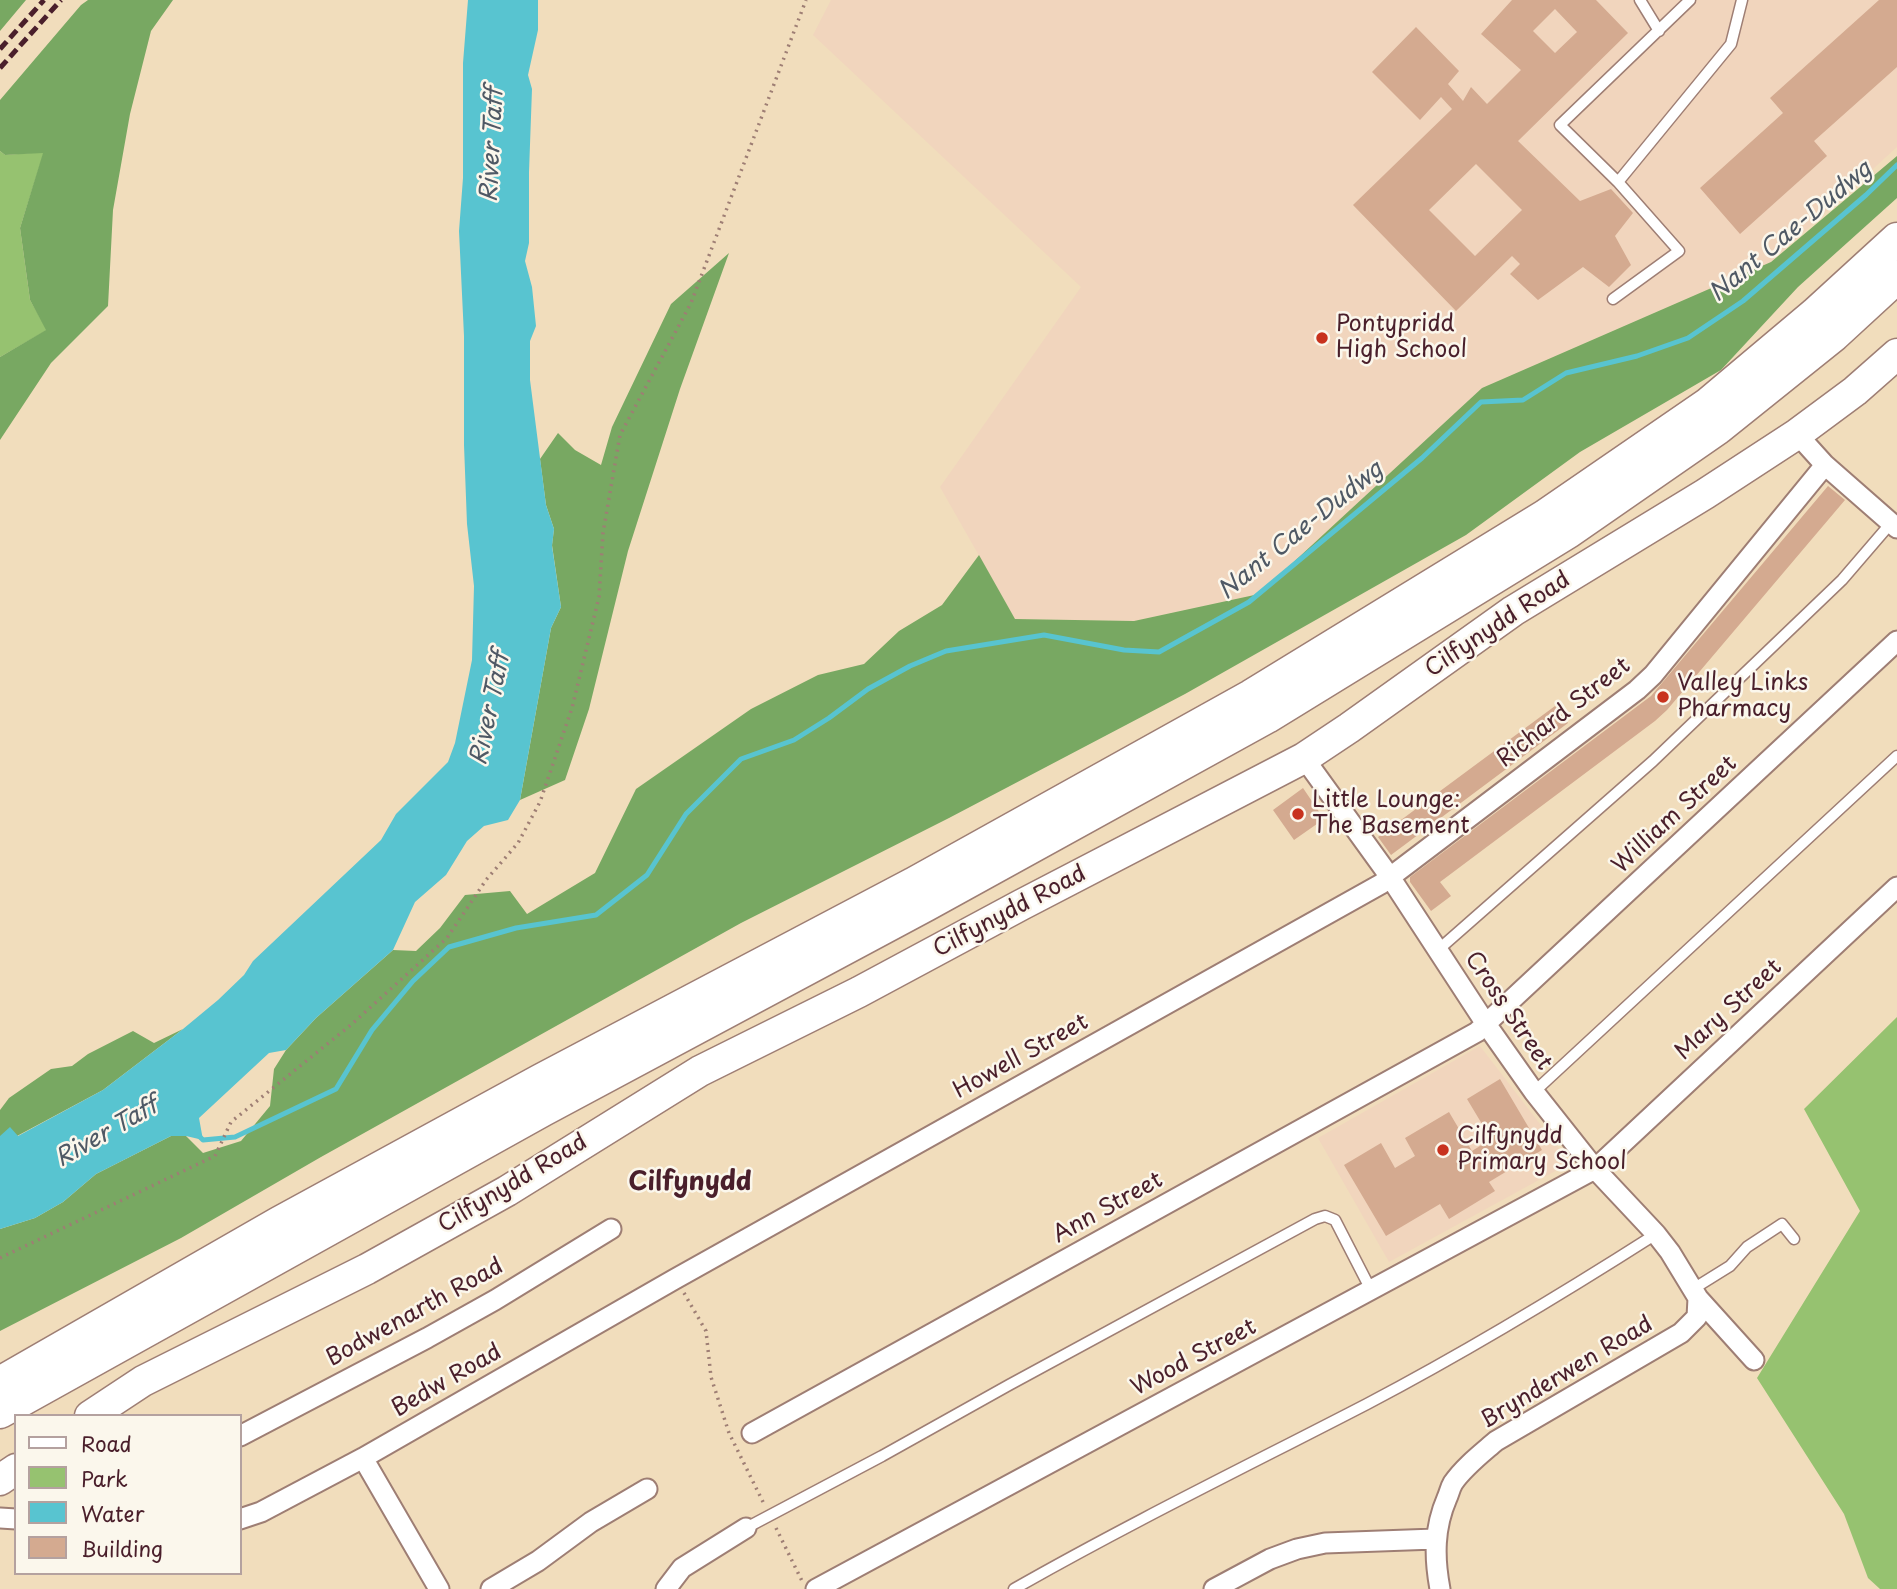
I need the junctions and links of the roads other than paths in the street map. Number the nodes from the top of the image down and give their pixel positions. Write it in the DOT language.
graph roads {
  1 [pos="1640,0"];
  2 [pos="1690,0"];
  3 [pos="1742,0"];
  4 [pos="1659,31"];
  5 [pos="1618,182"];
  6 [pos="1897,239"];
  7 [pos="1897,277"];
  8 [pos="1613,299"];
  9 [pos="1897,354"];
  10 [pos="1797,434"];
  11 [pos="1825,466"];
  12 [pos="1894,526"];
  13 [pos="1897,641"];
  14 [pos="1897,756"];
  15 [pos="1304,758"];
  16 [pos="1390,877"];
  17 [pos="1897,887"];
  18 [pos="1438,950"];
  19 [pos="1486,1024"];
  20 [pos="1534,1092"];
  21 [pos="1595,1169"];
  22 [pos="611,1229"];
  23 [pos="1656,1234"];
  24 [pos="1794,1238"];
  25 [pos="675,1279"];
  26 [pos="1693,1289"];
  27 [pos="1371,1290"];
  28 [pos="1755,1360"];
  29 [pos="0,1383"];
  30 [pos="0,1412"];
  31 [pos="93,1414"];
  32 [pos="752,1433"];
  33 [pos="242,1435"];
  34 [pos="363,1458"];
  35 [pos="647,1489"];
  36 [pos="242,1518"];
  37 [pos="746,1528"];
  38 [pos="1435,1539"];
  39 [pos="439,1589"];
  40 [pos="491,1589"];
  41 [pos="666,1589"];
  42 [pos="816,1589"];
  43 [pos="1014,1589"];
  44 [pos="1214,1589"];
  45 [pos="1440,1589"];
  1 -- 4 [label="lane"];
  2 -- 4 [label="lane"];
  3 -- 5 [label="lane"];
  4 -- 5 [label="lane"];
  5 -- 8 [label="lane"];
  6 -- 29 [label="highway"];
  7 -- 30 [label="highway"];
  9 -- 10 [label="main road, Cilfynydd Road"];
  10 -- 11 [label="street"];
  10 -- 15 [label="main road, Cilfynydd Road"];
  11 -- 12 [label="street"];
  11 -- 16 [label="street, Richard Street"];
  12 -- 18 [label="lane"];
  13 -- 19 [label="street, William Street"];
  14 -- 20 [label="lane"];
  15 -- 16 [label="street, Cross Street"];
  15 -- 31 [label="main road, Cilfynydd Road"];
  16 -- 18 [label="street, Cross Street"];
  16 -- 25 [label="street, Howell Street"];
  17 -- 21 [label="street, Mary Street"];
  18 -- 19 [label="street, Cross Street"];
  19 -- 20 [label="street, Cross Street"];
  19 -- 32 [label="street, Ann Street"];
  20 -- 21 [label="street, Cross Street"];
  21 -- 23 [label="street, Cross Street"];
  21 -- 27 [label="street, Wood Street"];
  22 -- 33 [label="street, Bodwenarth Road"];
  23 -- 26 [label="street, Cross Street"];
  23 -- 43 [label="lane"];
  24 -- 26 [label="lane"];
  25 -- 34 [label="street, Bedw Road"];
  26 -- 28 [label="street, Cross Street"];
  26 -- 38 [label="street, Brynderwen Road"];
  27 -- 37 [label="lane"];
  27 -- 42 [label="street, Wood Street"];
  34 -- 36 [label="street, Bedw Road"];
  34 -- 39 [label="street"];
  35 -- 40 [label="street"];
  37 -- 41 [label="street"];
  38 -- 44 [label="street"];
  38 -- 45 [label="street, Brynderwen Road"];
}
